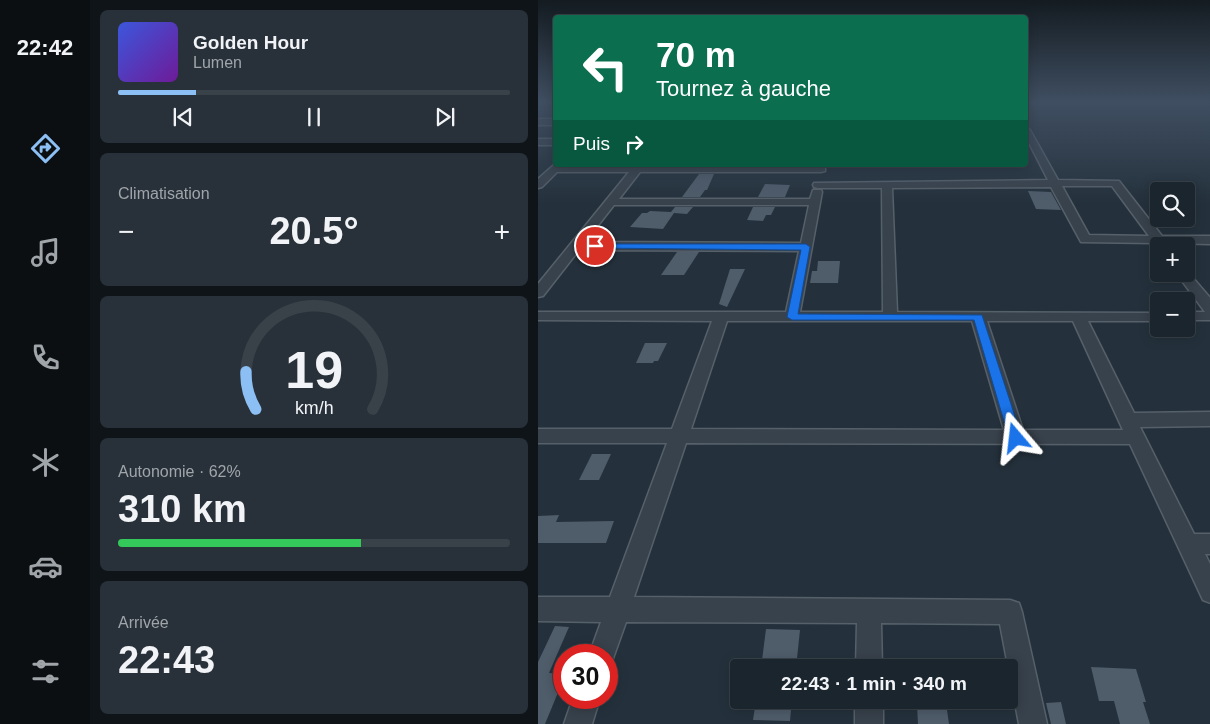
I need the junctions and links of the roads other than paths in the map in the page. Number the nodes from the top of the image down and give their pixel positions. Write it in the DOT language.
graph roads {
  1 [pos="1030,137"];
  2 [pos="538,142"];
  3 [pos="553,142"];
  4 [pos="557,167"];
  5 [pos="639,167"];
  6 [pos="731,167"];
  7 [pos="821,167"];
  8 [pos="1055,184"];
  9 [pos="538,185"];
  10 [pos="818,185"];
  11 [pos="888,185"];
  12 [pos="611,202"];
  13 [pos="814,202"];
  14 [pos="1156,237"];
  15 [pos="1210,240"];
  16 [pos="1195,241"];
  17 [pos="1150,242"];
  18 [pos="576,246"];
  19 [pos="806,247"];
  20 [pos="1190,282"];
  21 [pos="538,293"];
  22 [pos="1210,309"];
  23 [pos="538,316"];
  24 [pos="1150,316"];
  25 [pos="1195,316"];
  26 [pos="1210,316"];
  27 [pos="721,317"];
  28 [pos="792,317"];
  29 [pos="890,317"];
  30 [pos="978,317"];
  31 [pos="1078,317"];
  32 [pos="1127,420"];
  33 [pos="1210,420"];
  34 [pos="538,436"];
  35 [pos="678,437"];
  36 [pos="1016,438"];
  37 [pos="1136,438"];
  38 [pos="1187,544"];
  39 [pos="1210,544"];
  40 [pos="1210,592"];
  41 [pos="538,609"];
  42 [pos="617,609"];
  43 [pos="869,611"];
  44 [pos="606,644"];
  45 [pos="869,659"];
  46 [pos="583,709"];
  47 [pos="869,709"];
  48 [pos="578,724"];
  49 [pos="868,724"];
  50 [pos="1033,724"];
  1 -- 8 [label="street"];
  2 -- 3 [label="street"];
  4 -- 5 [label="street"];
  4 -- 9 [label="street"];
  5 -- 6 [label="street"];
  5 -- 12 [label="street"];
  6 -- 7 [label="street"];
  7 -- 10 [label="street"];
  8 -- 11 [label="street"];
  8 -- 14 [label="street"];
  8 -- 17 [label="street"];
  10 -- 11 [label="street"];
  10 -- 13 [label="street"];
  11 -- 29 [label="street"];
  12 -- 13 [label="street"];
  12 -- 18 [label="street"];
  13 -- 19 [label="street"];
  15 -- 16 [label="street"];
  18 -- 19 [label="street"];
  18 -- 21 [label="street"];
  19 -- 28 [label="street"];
  20 -- 22 [label="street"];
  23 -- 27 [label="street"];
  24 -- 31 [label="street"];
  25 -- 26 [label="street"];
  27 -- 28 [label="street"];
  27 -- 35 [label="street"];
  28 -- 29 [label="street"];
  29 -- 30 [label="street"];
  30 -- 31 [label="street"];
  30 -- 36 [label="street"];
  31 -- 32 [label="street"];
  32 -- 33 [label="street"];
  32 -- 37 [label="street"];
  34 -- 35 [label="street"];
  35 -- 36 [label="street"];
  35 -- 42 [label="street"];
  36 -- 37 [label="street"];
  37 -- 38 [label="street"];
  38 -- 39 [label="street"];
  38 -- 40 [label="street"];
  41 -- 42 [label="street"];
  42 -- 43 [label="street"];
  42 -- 44 [label="street"];
  43 -- 45 [label="street"];
  43 -- 50 [label="street"];
  46 -- 48 [label="street"];
  47 -- 49 [label="street"];
}
